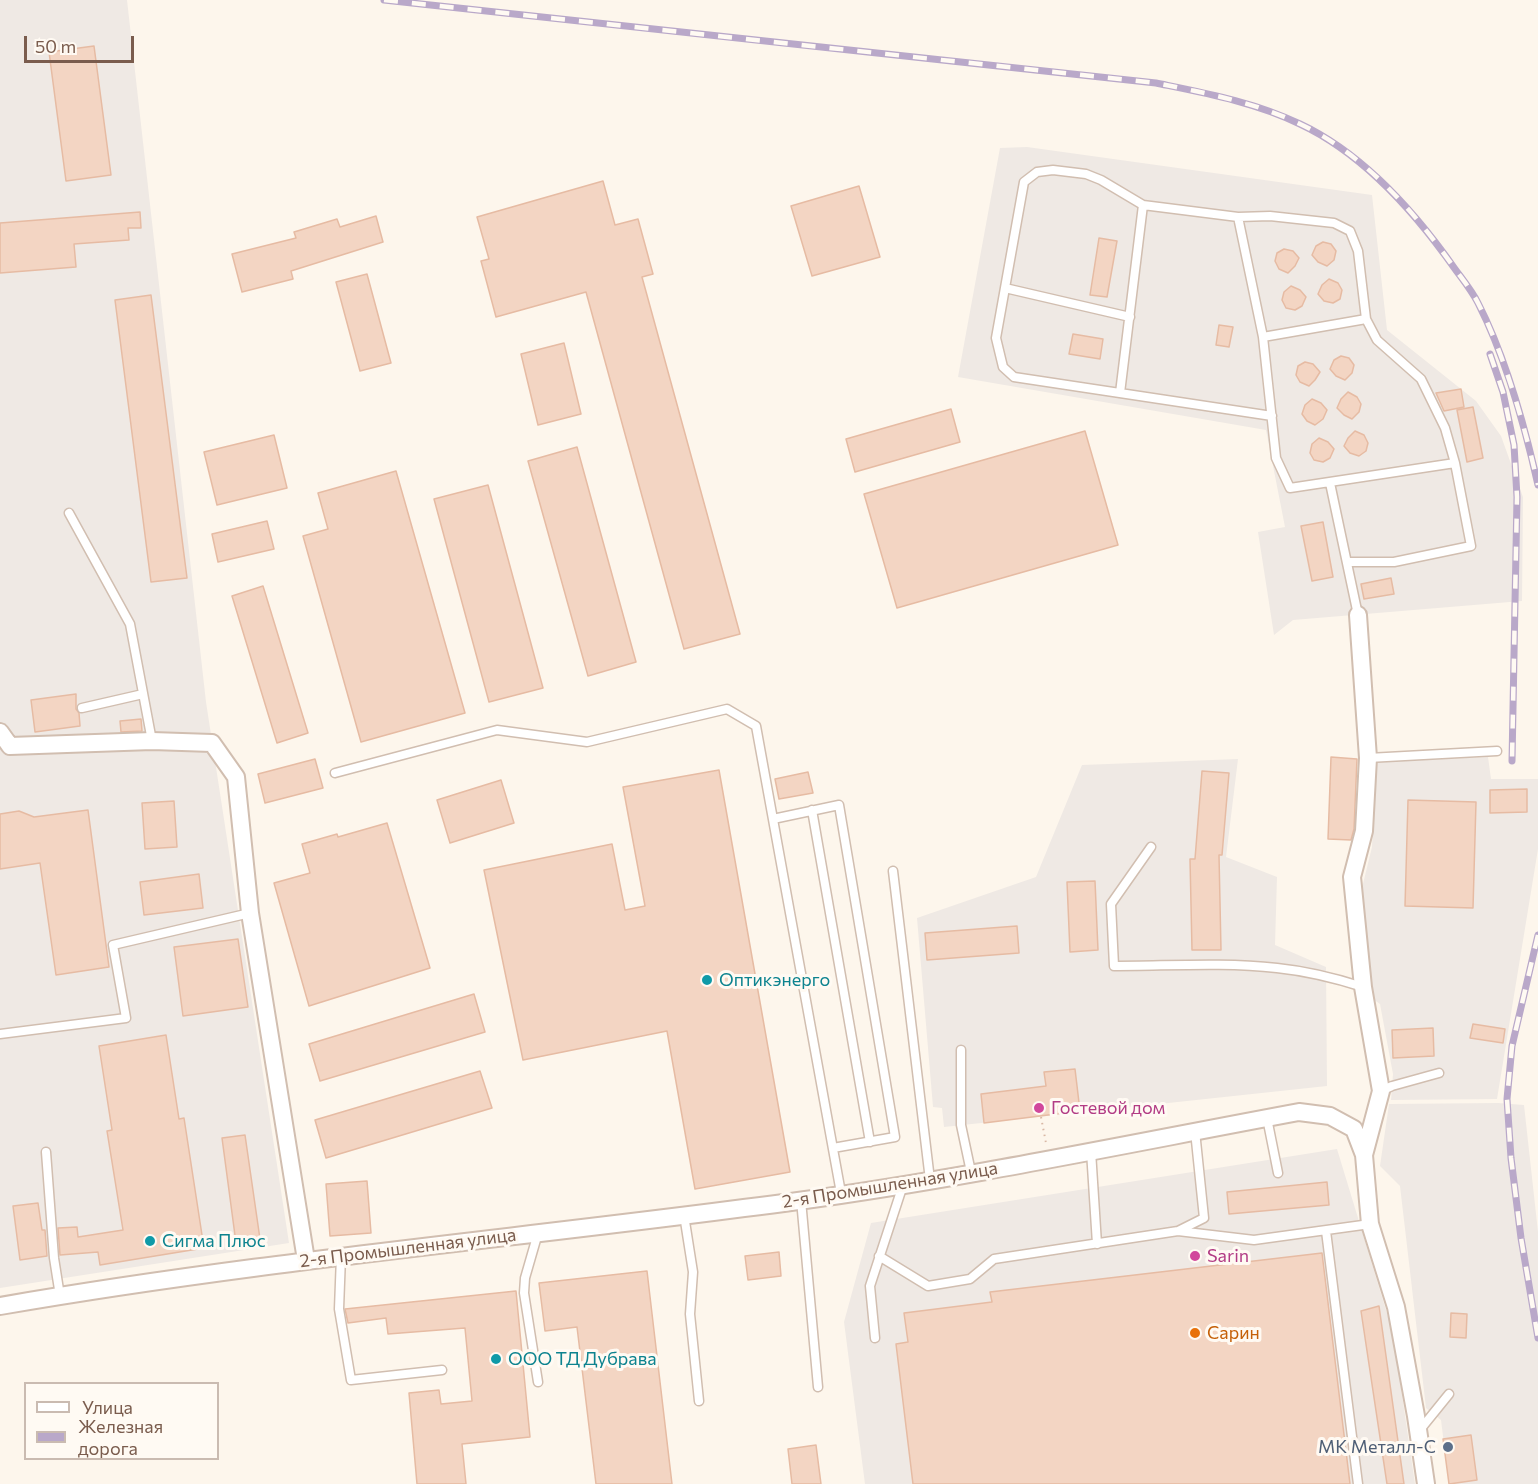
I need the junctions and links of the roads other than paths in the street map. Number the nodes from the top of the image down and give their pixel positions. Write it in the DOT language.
graph roads {
  1 [pos="1143,205"];
  2 [pos="1238,217"];
  3 [pos="1005,288"];
  4 [pos="1130,317"];
  5 [pos="1366,320"];
  6 [pos="1263,338"];
  7 [pos="1120,393"];
  8 [pos="1272,416"];
  9 [pos="1455,463"];
  10 [pos="1330,483"];
  11 [pos="69,513"];
  12 [pos="1347,562"];
  13 [pos="1358,615"];
  14 [pos="143,694"];
  15 [pos="82,708"];
  16 [pos="0,732"];
  17 [pos="152,741"];
  18 [pos="1497,751"];
  19 [pos="1368,758"];
  20 [pos="334,772"];
  21 [pos="812,810"];
  22 [pos="773,819"];
  23 [pos="1150,847"];
  24 [pos="892,871"];
  25 [pos="250,913"];
  26 [pos="1363,987"];
  27 [pos="0,1034"];
  28 [pos="961,1050"];
  29 [pos="1438,1073"];
  30 [pos="1382,1091"];
  31 [pos="1268,1118"];
  32 [pos="1195,1131"];
  33 [pos="870,1142"];
  34 [pos="833,1148"];
  35 [pos="1091,1150"];
  36 [pos="46,1152"];
  37 [pos="1364,1155"];
  38 [pos="971,1172"];
  39 [pos="1278,1173"];
  40 [pos="930,1180"];
  41 [pos="903,1185"];
  42 [pos="841,1193"];
  43 [pos="801,1200"];
  44 [pos="684,1214"];
  45 [pos="1370,1224"];
  46 [pos="1178,1231"];
  47 [pos="1326,1231"];
  48 [pos="538,1232"];
  49 [pos="1097,1244"];
  50 [pos="340,1256"];
  51 [pos="879,1256"];
  52 [pos="306,1260"];
  53 [pos="60,1296"];
  54 [pos="0,1306"];
  55 [pos="874,1338"];
  56 [pos="442,1370"];
  57 [pos="538,1382"];
  58 [pos="818,1387"];
  59 [pos="1449,1394"];
  60 [pos="699,1401"];
  61 [pos="1418,1431"];
  62 [pos="1358,1484"];
  63 [pos="1426,1484"];
  1 -- 2 [label="lane"];
  1 -- 3 [label="lane"];
  1 -- 4 [label="lane"];
  2 -- 5 [label="lane"];
  2 -- 6 [label="lane"];
  3 -- 4 [label="lane"];
  3 -- 7 [label="lane"];
  4 -- 7 [label="lane"];
  5 -- 6 [label="lane"];
  5 -- 9 [label="lane"];
  6 -- 8 [label="lane"];
  7 -- 8 [label="lane"];
  8 -- 10 [label="lane"];
  9 -- 10 [label="lane"];
  9 -- 12 [label="lane"];
  10 -- 12 [label="lane"];
  11 -- 14 [label="lane"];
  12 -- 13 [label="lane"];
  13 -- 19 [label="street"];
  14 -- 15 [label="lane"];
  14 -- 17 [label="lane"];
  16 -- 17 [label="street"];
  17 -- 25 [label="street"];
  18 -- 19 [label="lane"];
  19 -- 26 [label="street"];
  20 -- 22 [label="lane"];
  21 -- 22 [label="lane"];
  21 -- 33 [label="lane"];
  21 -- 33 [label="lane"];
  22 -- 34 [label="lane"];
  23 -- 26 [label="lane"];
  24 -- 40 [label="lane"];
  25 -- 27 [label="lane"];
  25 -- 52 [label="street"];
  26 -- 30 [label="street"];
  28 -- 38 [label="lane"];
  29 -- 30 [label="lane"];
  30 -- 37 [label="street"];
  31 -- 32 [label="street, 2-я Промышленная улица"];
  31 -- 37 [label="street, 2-я Промышленная улица"];
  31 -- 39 [label="lane"];
  32 -- 35 [label="street, 2-я Промышленная улица"];
  32 -- 46 [label="lane"];
  33 -- 34 [label="lane"];
  34 -- 42 [label="lane"];
  35 -- 38 [label="street, 2-я Промышленная улица"];
  35 -- 49 [label="lane"];
  36 -- 53 [label="lane"];
  37 -- 45 [label="street, 2-я Промышленная улица"];
  38 -- 40 [label="street, 2-я Промышленная улица"];
  40 -- 41 [label="street, 2-я Промышленная улица"];
  41 -- 42 [label="street, 2-я Промышленная улица"];
  41 -- 51 [label="lane"];
  42 -- 43 [label="street, 2-я Промышленная улица"];
  43 -- 44 [label="street, 2-я Промышленная улица"];
  43 -- 58 [label="lane"];
  44 -- 48 [label="street, 2-я Промышленная улица"];
  44 -- 60 [label="lane"];
  45 -- 47 [label="lane"];
  45 -- 61 [label="street, 2-я Промышленная улица"];
  46 -- 47 [label="lane"];
  46 -- 49 [label="lane"];
  47 -- 62 [label="lane"];
  48 -- 50 [label="street, 2-я Промышленная улица"];
  48 -- 57 [label="lane"];
  49 -- 51 [label="lane"];
  50 -- 52 [label="street, 2-я Промышленная улица"];
  50 -- 56 [label="lane"];
  51 -- 55 [label="lane"];
  52 -- 53 [label="street, 2-я Промышленная улица"];
  53 -- 54 [label="street, 2-я Промышленная улица"];
  59 -- 61 [label="lane"];
  61 -- 63 [label="street, 2-я Промышленная улица"];
}
